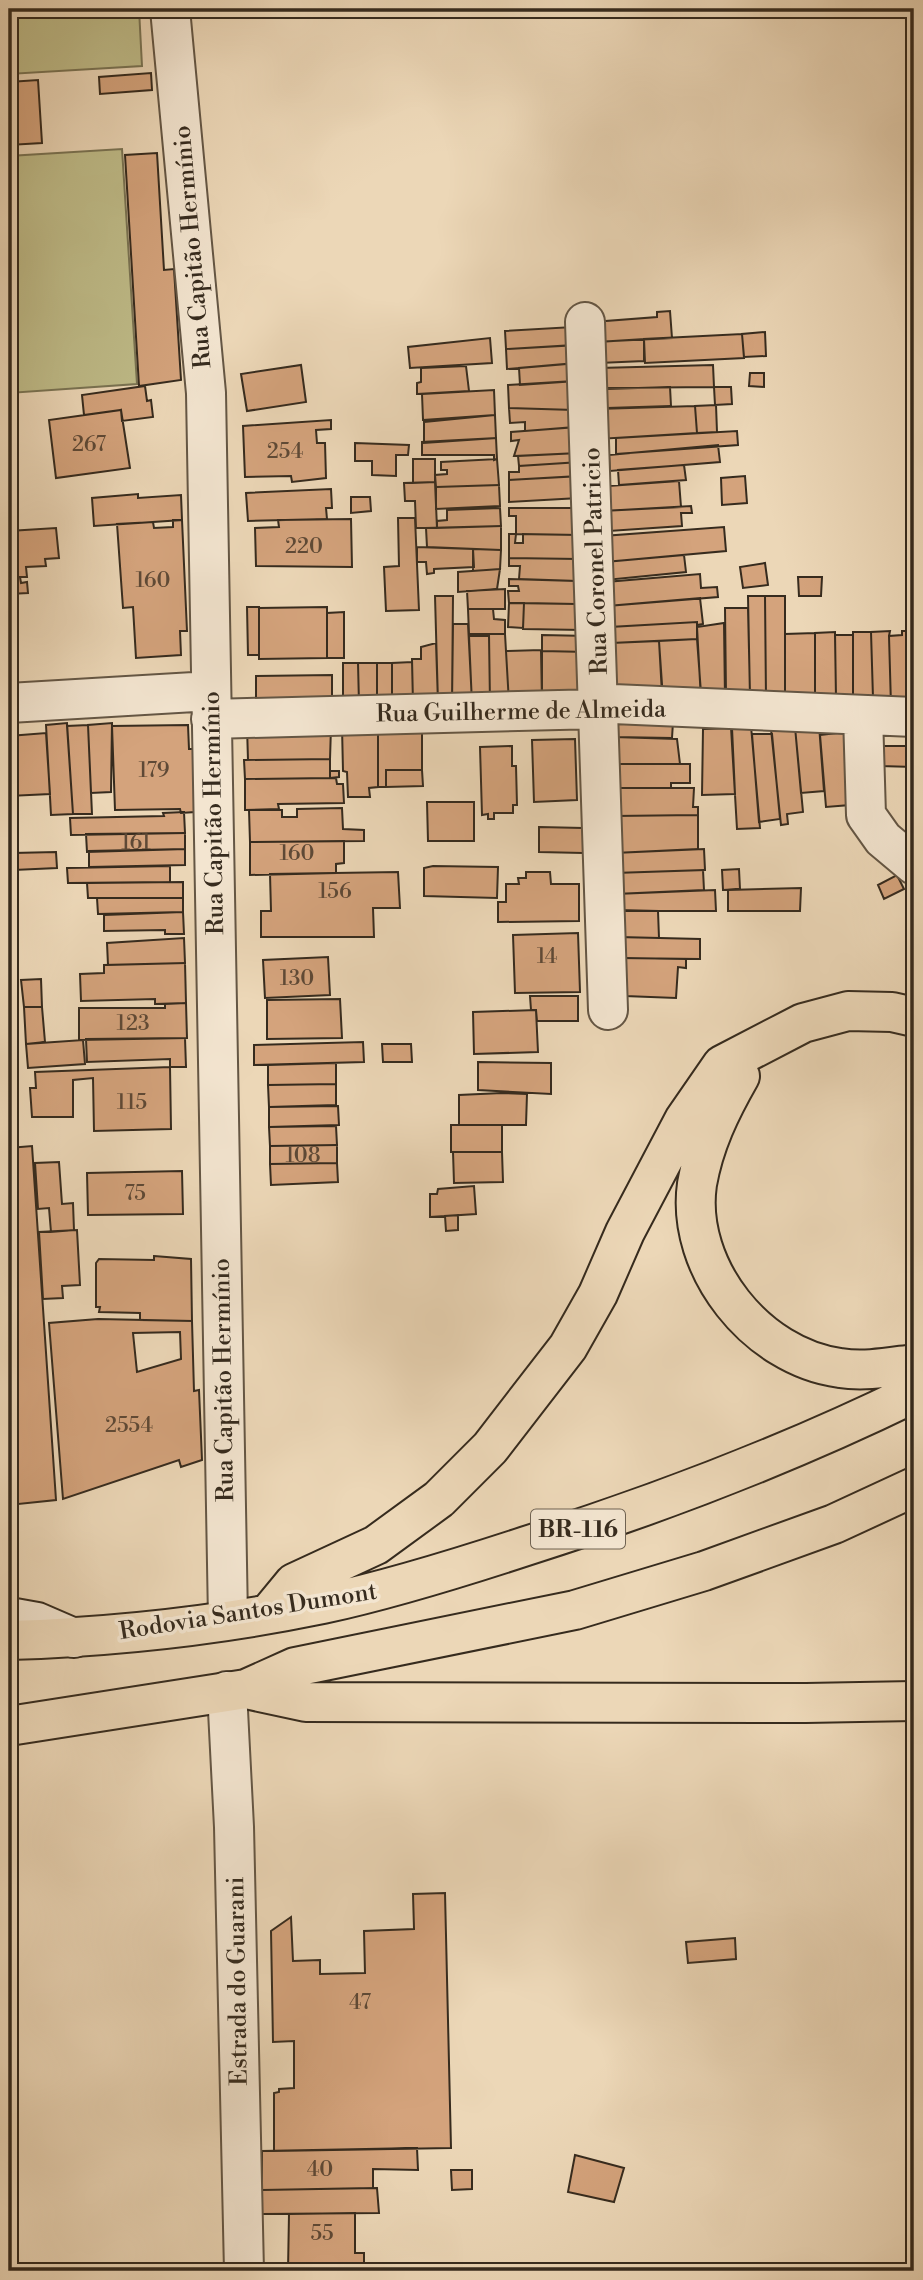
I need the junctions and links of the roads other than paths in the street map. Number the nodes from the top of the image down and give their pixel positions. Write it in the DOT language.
graph roads {
  1 [pos="170,9"];
  2 [pos="585,322"];
  3 [pos="9,703"];
  4 [pos="211,705"];
  5 [pos="600,709"];
  6 [pos="863,715"];
  7 [pos="914,717"];
  8 [pos="914,865"];
  9 [pos="608,1010"];
  10 [pos="914,1017"];
  11 [pos="758,1047"];
  12 [pos="914,1364"];
  13 [pos="914,1393"];
  14 [pos="914,1487"];
  15 [pos="270,1612"];
  16 [pos="9,1617"];
  17 [pos="228,1619"];
  18 [pos="74,1638"];
  19 [pos="9,1640"];
  20 [pos="237,1690"];
  21 [pos="914,1700"];
  22 [pos="9,1726"];
  23 [pos="244,2271"];
  1 -- 4 [label="street, Rua Capitão Hermínio"];
  2 -- 5 [label="street, Rua Coronel Patricio"];
  3 -- 4 [label="street, Rua Guilherme de Almeida"];
  4 -- 5 [label="street, Rua Guilherme de Almeida"];
  4 -- 17 [label="street, Rua Capitão Hermínio"];
  5 -- 6 [label="street, Rua Guilherme de Almeida"];
  5 -- 9 [label="street, Rua Coronel Patricio"];
  6 -- 7 [label="street, Rua Guilherme de Almeida"];
  6 -- 8 [label="street"];
  10 -- 11 [label="highway"];
  11 -- 12 [label="highway"];
  11 -- 15 [label="highway"];
  13 -- 15 [label="highway, Rodovia Santos Dumont / BR-116"];
  14 -- 20 [label="highway"];
  15 -- 17 [label="highway, Rodovia Santos Dumont / BR-116"];
  16 -- 18 [label="street"];
  17 -- 18 [label="highway, Rodovia Santos Dumont / BR-116"];
  18 -- 19 [label="highway, Rodovia Santos Dumont / BR-116"];
  20 -- 21 [label="highway"];
  20 -- 22 [label="highway"];
  20 -- 23 [label="street, Estrada do Guarani"];
}
